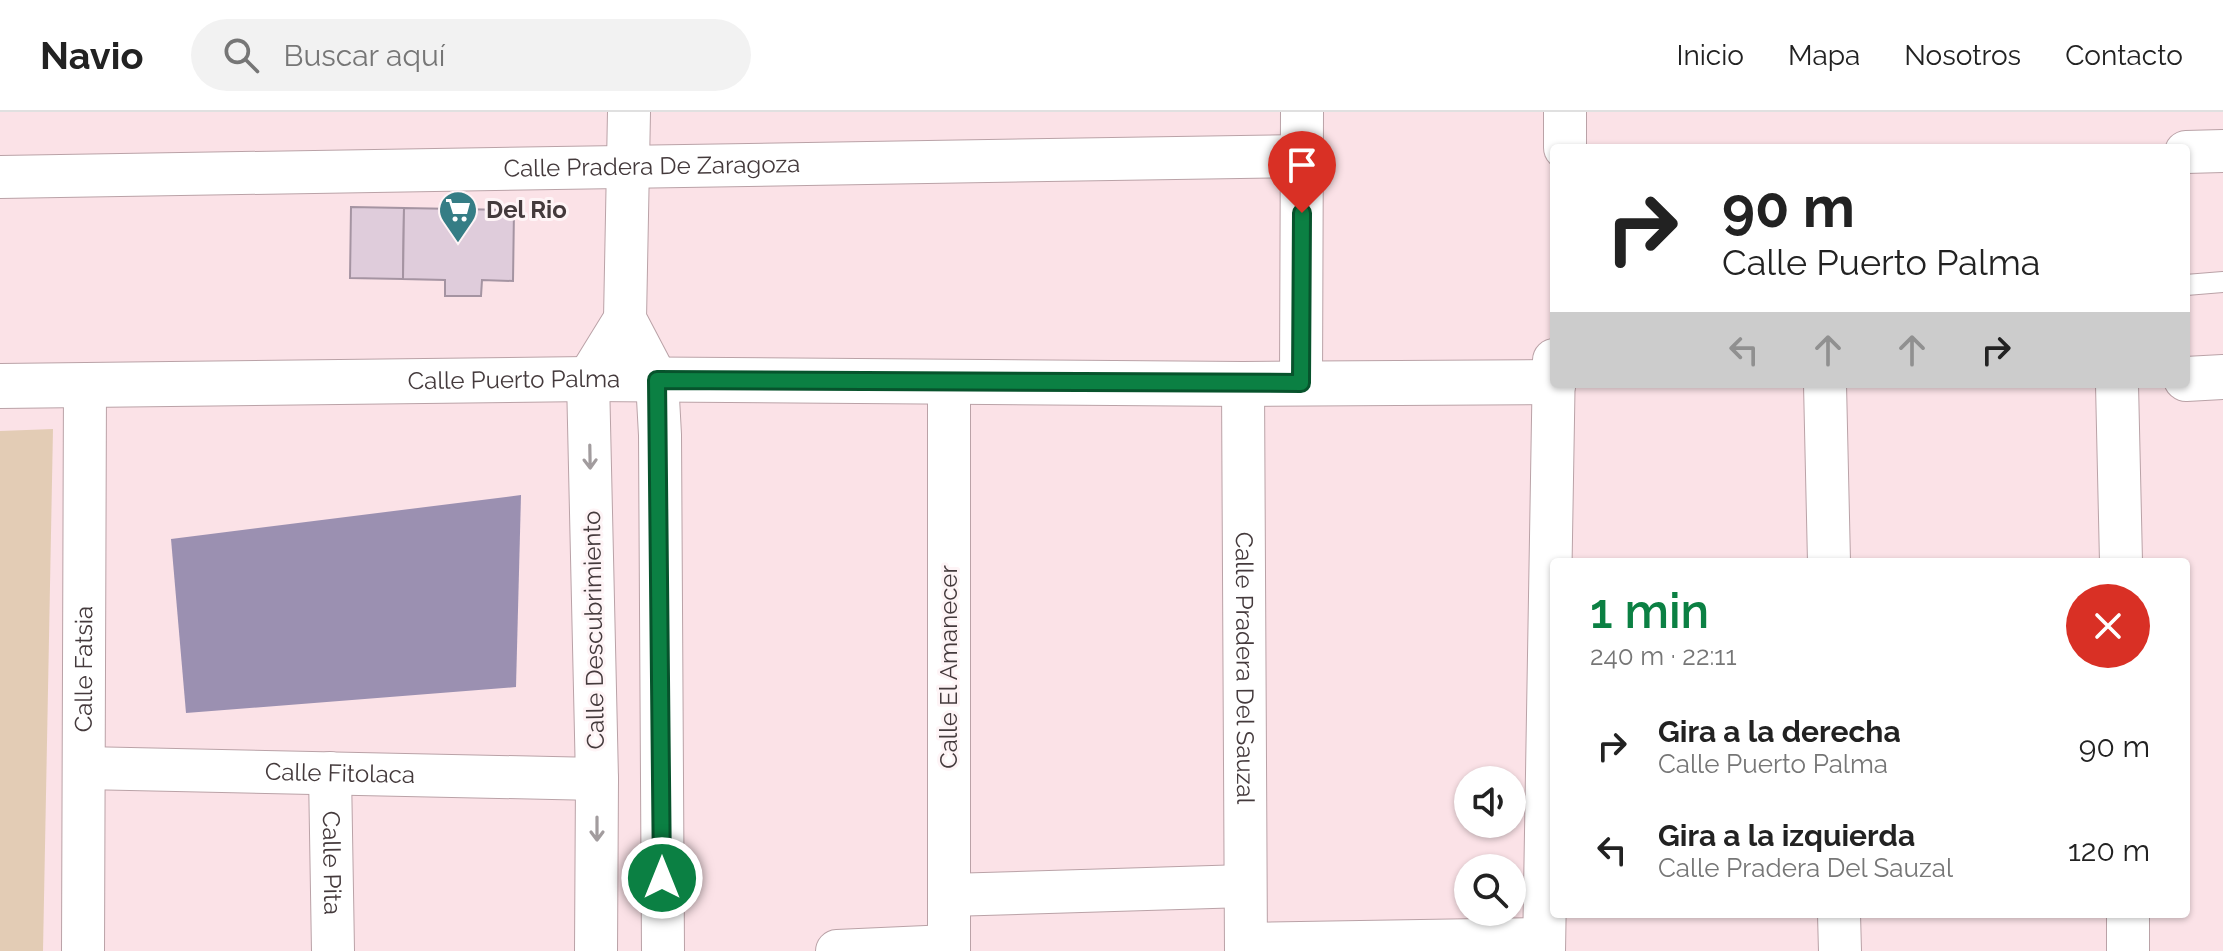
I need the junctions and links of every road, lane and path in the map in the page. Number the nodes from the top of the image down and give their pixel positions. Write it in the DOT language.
graph roads {
  1 [pos="629,112"];
  2 [pos="1302,112"];
  3 [pos="1565,112"];
  4 [pos="1565,144"];
  5 [pos="2223,151"];
  6 [pos="2190,152"];
  7 [pos="1302,156"];
  8 [pos="627,168"];
  9 [pos="0,177"];
  10 [pos="2223,282"];
  11 [pos="2190,285"];
  12 [pos="625,319"];
  13 [pos="1550,374"];
  14 [pos="2223,377"];
  15 [pos="588,379"];
  16 [pos="2190,379"];
  17 [pos="657,380"];
  18 [pos="949,383"];
  19 [pos="1301,383"];
  20 [pos="1243,384"];
  21 [pos="0,386"];
  22 [pos="85,386"];
  23 [pos="1554,388"];
  24 [pos="1825,388"];
  25 [pos="2117,388"];
  26 [pos="1551,558"];
  27 [pos="1829,558"];
  28 [pos="2121,558"];
  29 [pos="1550,602"];
  30 [pos="84,768"];
  31 [pos="330,773"];
  32 [pos="597,779"];
  33 [pos="1245,886"];
  34 [pos="949,895"];
  35 [pos="1839,918"];
  36 [pos="2128,918"];
  37 [pos="1544,945"];
  38 [pos="949,948"];
  39 [pos="1246,948"];
  40 [pos="83,951"];
  41 [pos="333,951"];
  42 [pos="596,951"];
  43 [pos="663,951"];
  44 [pos="837,951"];
  45 [pos="1840,951"];
  46 [pos="2128,951"];
  1 -- 8 [label="street"];
  2 -- 7 [label="street"];
  3 -- 4 [label="street"];
  5 -- 6 [label="street"];
  7 -- 8 [label="street, Calle Pradera De Zaragoza"];
  7 -- 19 [label="street"];
  8 -- 9 [label="street, Calle Pradera De Zaragoza"];
  8 -- 12 [label="street"];
  10 -- 11 [label="lane"];
  12 -- 15 [label="street"];
  12 -- 17 [label="street"];
  13 -- 19 [label="street, Calle Puerto Palma"];
  14 -- 16 [label="street"];
  15 -- 17 [label="street, Calle Puerto Palma"];
  15 -- 22 [label="street, Calle Puerto Palma"];
  15 -- 32 [label="street, Calle Descubrimiento, one-way"];
  17 -- 18 [label="street, Calle Puerto Palma"];
  17 -- 43 [label="street"];
  18 -- 20 [label="street, Calle Puerto Palma"];
  18 -- 34 [label="street, Calle El Amanecer"];
  19 -- 20 [label="street, Calle Puerto Palma"];
  20 -- 33 [label="street, Calle Pradera Del Sauzal"];
  21 -- 22 [label="street, Calle Puerto Palma"];
  22 -- 30 [label="street, Calle Fatsia"];
  23 -- 26 [label="street"];
  24 -- 27 [label="street"];
  25 -- 28 [label="street"];
  29 -- 37 [label="street"];
  30 -- 31 [label="street, Calle Fitolaca"];
  30 -- 40 [label="street, Calle Fatsia"];
  31 -- 32 [label="street, Calle Fitolaca"];
  31 -- 41 [label="street, Calle Pita"];
  32 -- 42 [label="street, Calle Descubrimiento, one-way"];
  33 -- 34 [label="street"];
  33 -- 39 [label="street, Calle Pradera Del Sauzal"];
  34 -- 38 [label="street, Calle El Amanecer"];
  35 -- 45 [label="street"];
  36 -- 46 [label="street"];
  37 -- 39 [label="street"];
  38 -- 44 [label="street"];
}
